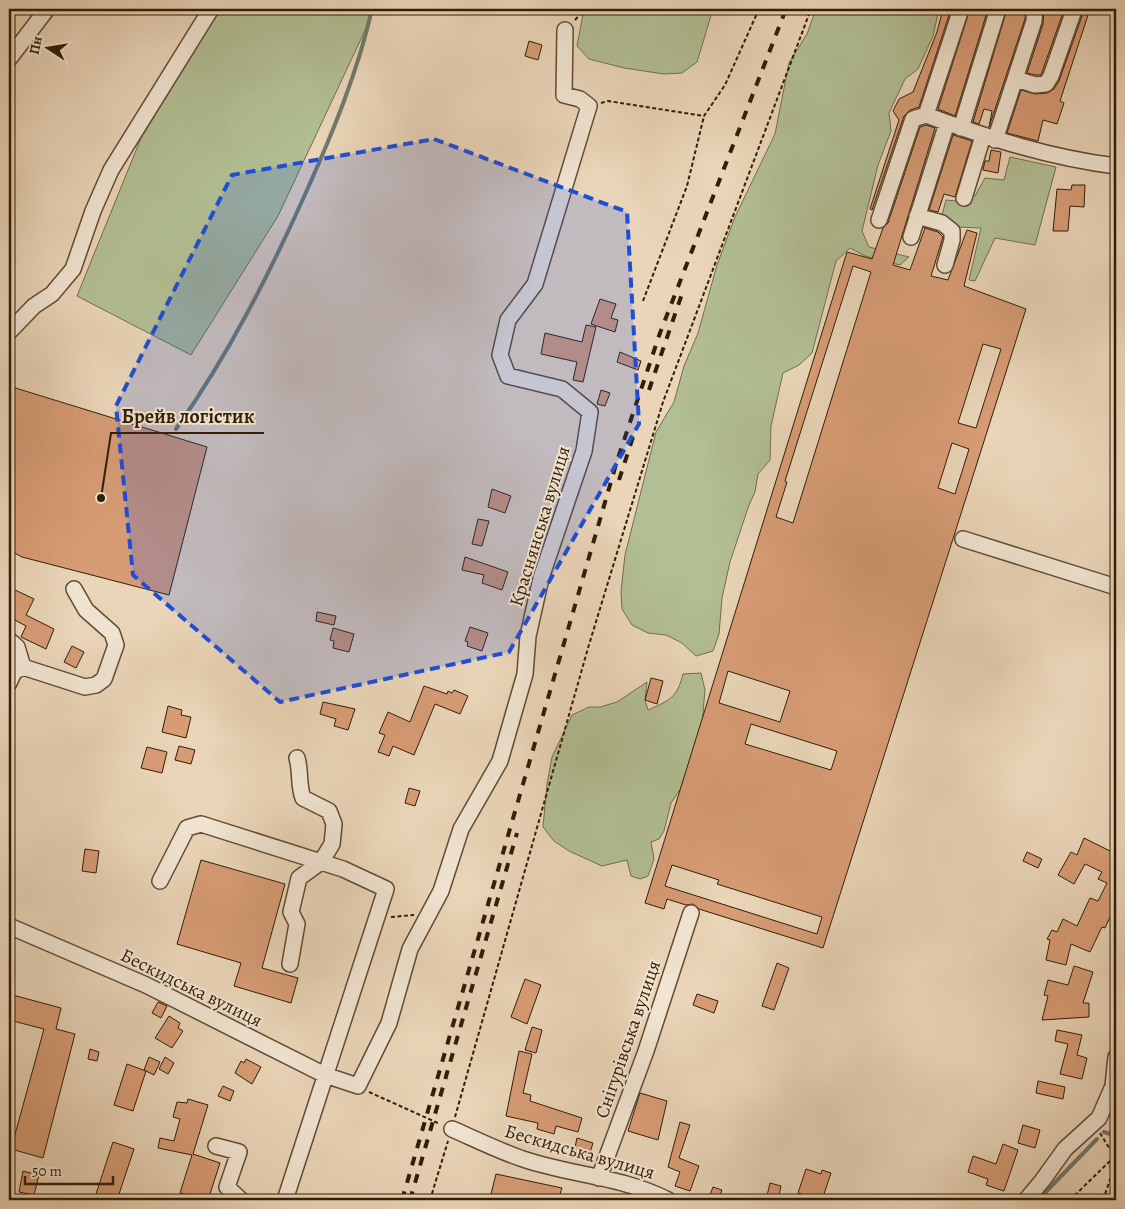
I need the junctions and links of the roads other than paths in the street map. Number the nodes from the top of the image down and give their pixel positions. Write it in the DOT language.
graph roads {
  1 [pos="47,9"];
  2 [pos="211,9"];
  3 [pos="961,9"];
  4 [pos="998,9"];
  5 [pos="1035,9"];
  6 [pos="1073,13"];
  7 [pos="565,30"];
  8 [pos="9,58"];
  9 [pos="1016,79"];
  10 [pos="926,115"];
  11 [pos="954,125"];
  12 [pos="989,138"];
  13 [pos="1116,166"];
  14 [pos="964,198"];
  15 [pos="917,216"];
  16 [pos="879,220"];
  17 [pos="911,237"];
  18 [pos="945,265"];
  19 [pos="9,332"];
  20 [pos="963,539"];
  21 [pos="1116,587"];
  22 [pos="74,589"];
  23 [pos="9,640"];
  24 [pos="23,667"];
  25 [pos="9,682"];
  26 [pos="297,758"];
  27 [pos="321,862"];
  28 [pos="160,881"];
  29 [pos="691,913"];
  30 [pos="9,926"];
  31 [pos="290,964"];
  32 [pos="1116,1057"];
  33 [pos="325,1074"];
  34 [pos="358,1086"];
  35 [pos="452,1129"];
  36 [pos="216,1146"];
  37 [pos="600,1178"];
  38 [pos="241,1200"];
  39 [pos="285,1200"];
  40 [pos="668,1200"];
  41 [pos="1026,1200"];
  1 -- 8 [label="street"];
  2 -- 19 [label="street"];
  3 -- 10 [label="street"];
  4 -- 11 [label="street"];
  5 -- 9 [label="street"];
  6 -- 9 [label="street"];
  7 -- 34 [label="street, Краснянська вулиця"];
  9 -- 12 [label="street"];
  10 -- 11 [label="street"];
  10 -- 16 [label="street"];
  11 -- 12 [label="street"];
  11 -- 15 [label="street"];
  12 -- 13 [label="street"];
  12 -- 14 [label="street"];
  15 -- 17 [label="street"];
  15 -- 18 [label="street"];
  20 -- 21 [label="street"];
  22 -- 24 [label="street"];
  23 -- 24 [label="street"];
  24 -- 25 [label="street"];
  26 -- 27 [label="street"];
  27 -- 28 [label="street"];
  27 -- 31 [label="street"];
  27 -- 33 [label="street"];
  29 -- 37 [label="street, Снігурівська вулиця"];
  30 -- 33 [label="street, Бескидська вулиця"];
  32 -- 41 [label="street"];
  33 -- 34 [label="street, Бескидська вулиця"];
  33 -- 39 [label="street"];
  35 -- 37 [label="street, Бескидська вулиця"];
  36 -- 38 [label="street"];
  37 -- 40 [label="street, Бескидська вулиця"];
}
